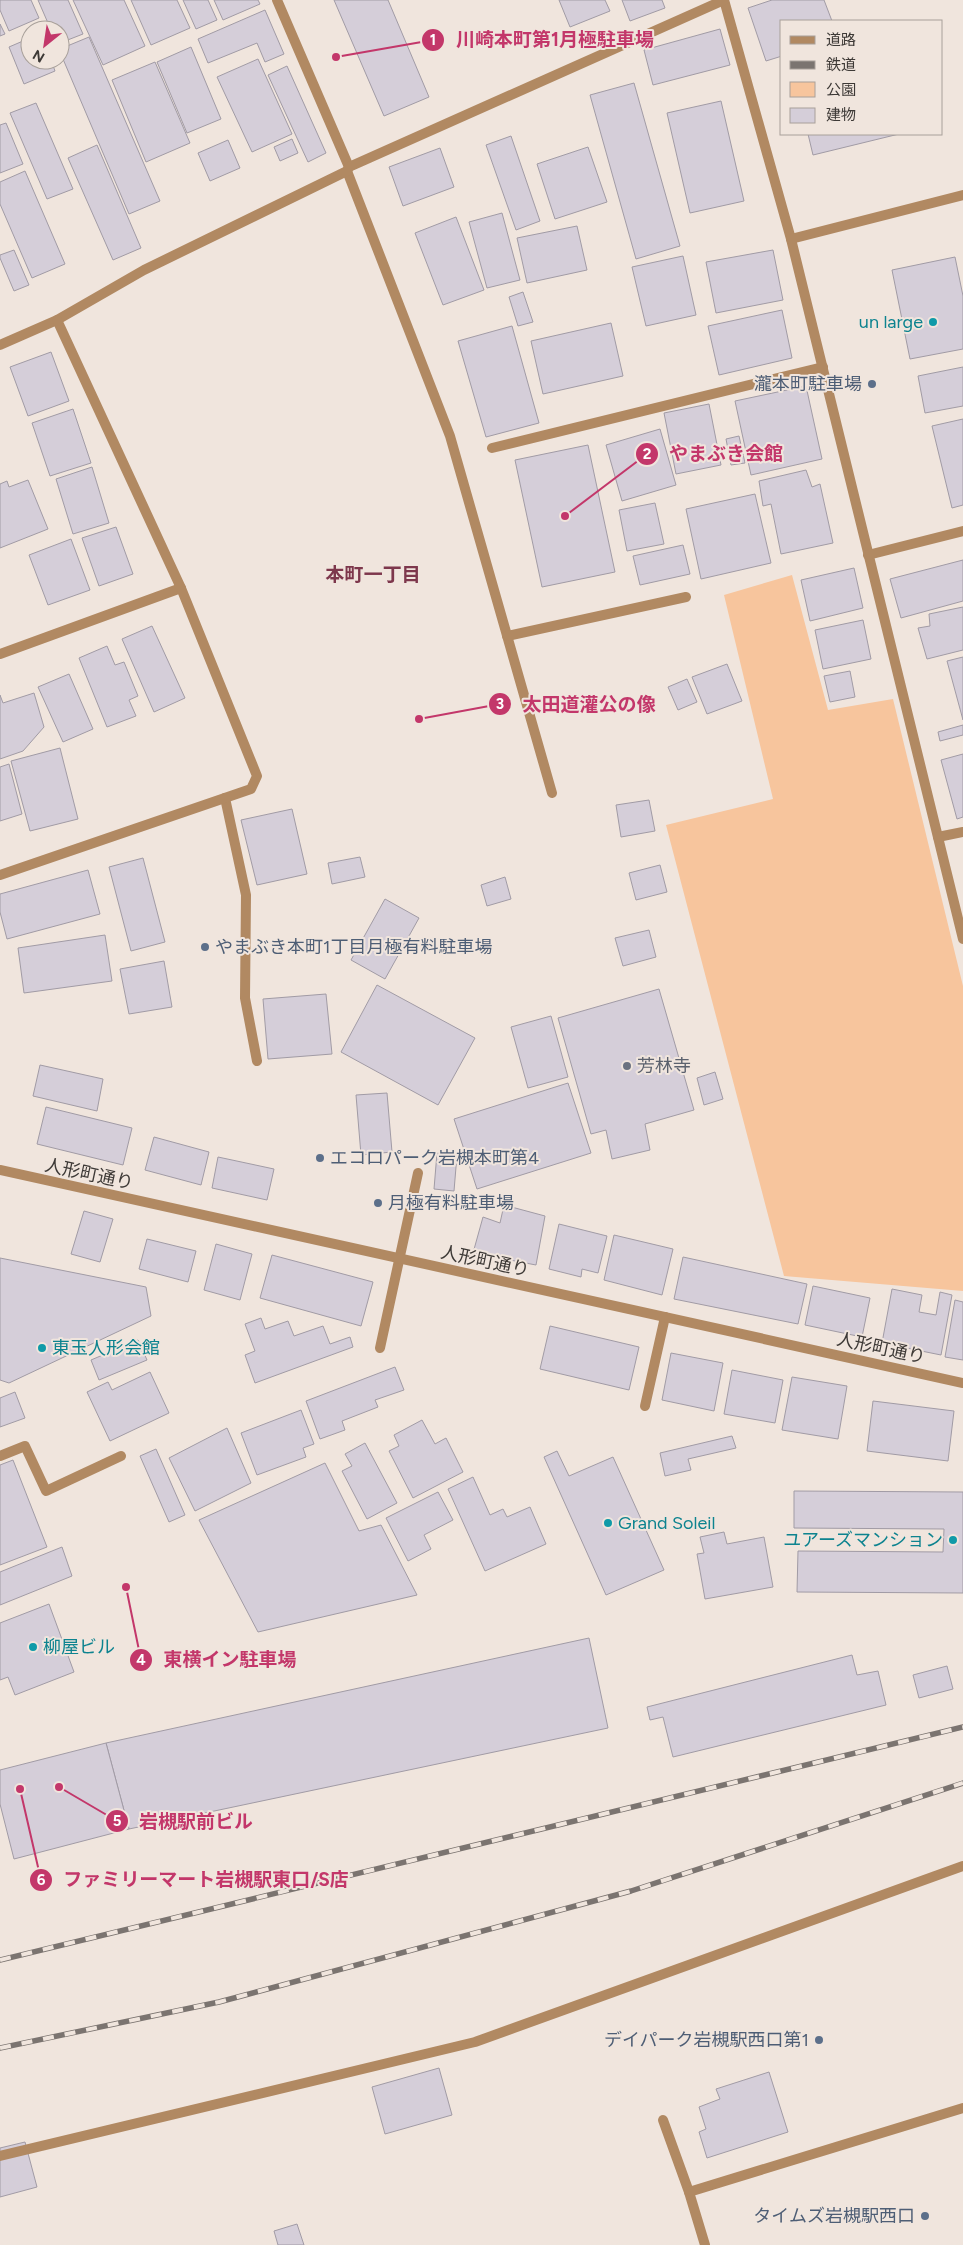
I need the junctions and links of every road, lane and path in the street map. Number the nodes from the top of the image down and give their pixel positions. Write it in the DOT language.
graph roads {
  1 [pos="277,0"];
  2 [pos="724,0"];
  3 [pos="348,169"];
  4 [pos="963,195"];
  5 [pos="791,238"];
  6 [pos="57,320"];
  7 [pos="0,345"];
  8 [pos="823,367"];
  9 [pos="492,448"];
  10 [pos="963,531"];
  11 [pos="868,555"];
  12 [pos="181,588"];
  13 [pos="686,597"];
  14 [pos="507,636"];
  15 [pos="0,654"];
  16 [pos="552,793"];
  17 [pos="225,798"];
  18 [pos="963,832"];
  19 [pos="938,837"];
  20 [pos="0,875"];
  21 [pos="963,939"];
  22 [pos="257,1062"];
  23 [pos="0,1170"];
  24 [pos="418,1173"];
  25 [pos="400,1259"];
  26 [pos="665,1317"];
  27 [pos="380,1348"];
  28 [pos="963,1383"];
  29 [pos="645,1406"];
  30 [pos="0,1456"];
  31 [pos="121,1456"];
  32 [pos="963,1866"];
  33 [pos="963,2108"];
  34 [pos="663,2120"];
  35 [pos="0,2156"];
  36 [pos="689,2192"];
  37 [pos="705,2245"];
  1 -- 3 [label="street"];
  2 -- 3 [label="street"];
  2 -- 5 [label="street"];
  3 -- 6 [label="street"];
  3 -- 14 [label="street"];
  4 -- 5 [label="street"];
  5 -- 8 [label="street"];
  6 -- 7 [label="street"];
  6 -- 12 [label="street"];
  8 -- 9 [label="street"];
  8 -- 11 [label="street"];
  10 -- 11 [label="street"];
  11 -- 19 [label="street"];
  12 -- 15 [label="street"];
  12 -- 17 [label="street"];
  13 -- 14 [label="street"];
  14 -- 16 [label="street"];
  17 -- 20 [label="street"];
  17 -- 22 [label="street"];
  18 -- 19 [label="street"];
  19 -- 21 [label="street"];
  23 -- 25 [label="street, 人形町通り"];
  24 -- 25 [label="street"];
  25 -- 26 [label="street, 人形町通り"];
  25 -- 27 [label="street"];
  26 -- 28 [label="street, 人形町通り"];
  26 -- 29 [label="street"];
  30 -- 31 [label="street"];
  32 -- 35 [label="street"];
  33 -- 36 [label="street"];
  34 -- 36 [label="street"];
  36 -- 37 [label="street"];
}
